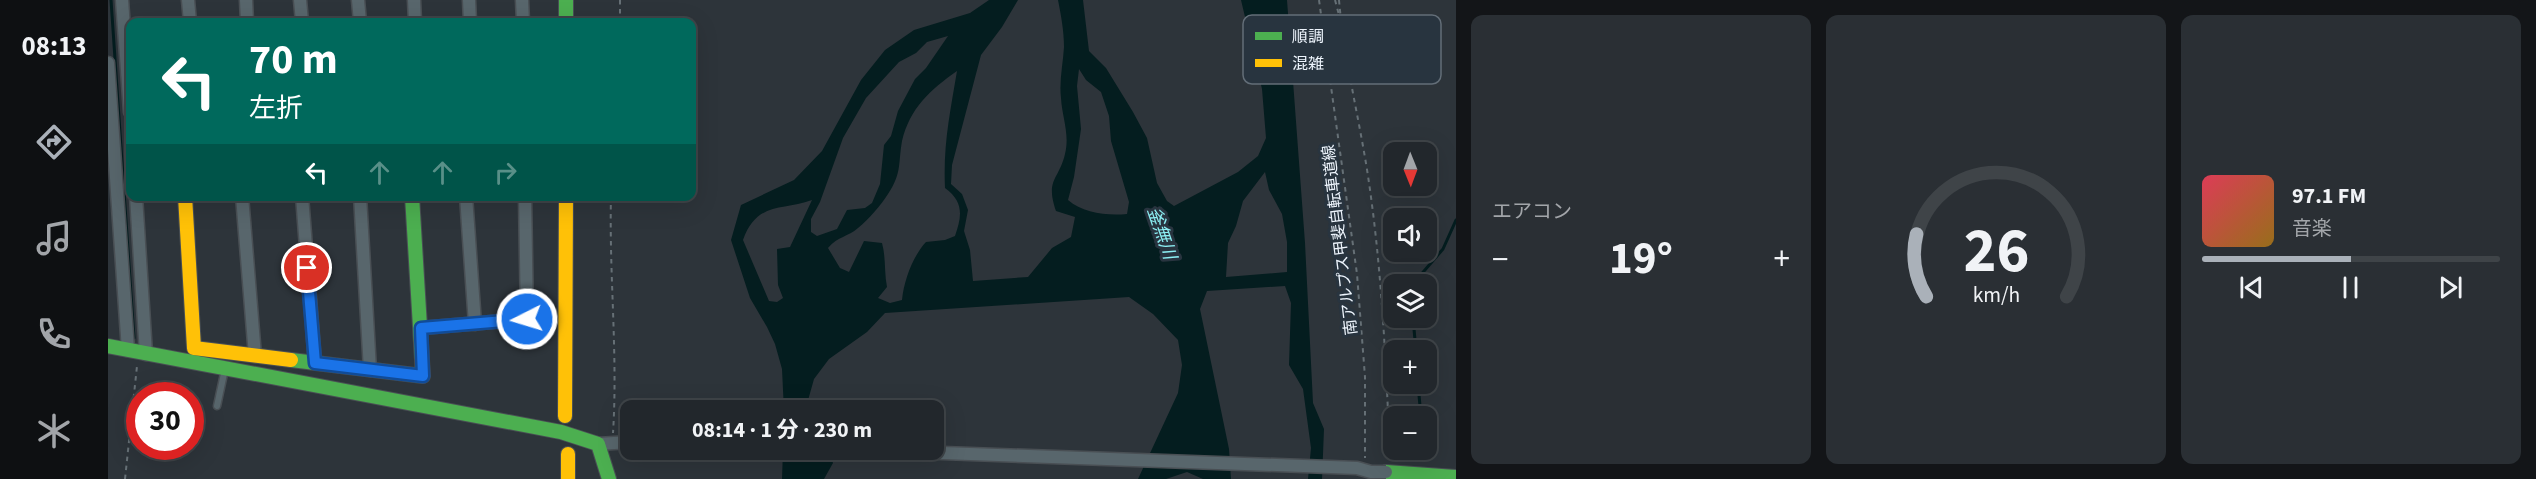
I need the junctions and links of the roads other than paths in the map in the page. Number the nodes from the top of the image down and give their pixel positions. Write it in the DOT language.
graph roads {
  1 [pos="122,0"];
  2 [pos="188,0"];
  3 [pos="246,0"];
  4 [pos="300,0"];
  5 [pos="358,0"];
  6 [pos="414,0"];
  7 [pos="469,0"];
  8 [pos="522,0"];
  9 [pos="566,0"];
  10 [pos="190,18"];
  11 [pos="247,18"];
  12 [pos="302,18"];
  13 [pos="360,18"];
  14 [pos="415,18"];
  15 [pos="470,18"];
  16 [pos="522,18"];
  17 [pos="566,18"];
  18 [pos="126,56"];
  19 [pos="108,63"];
  20 [pos="109,88"];
  21 [pos="136,201"];
  22 [pos="184,201"];
  23 [pos="242,201"];
  24 [pos="302,201"];
  25 [pos="360,201"];
  26 [pos="412,201"];
  27 [pos="466,201"];
  28 [pos="525,201"];
  29 [pos="566,201"];
  30 [pos="475,324"];
  31 [pos="421,328"];
  32 [pos="108,346"];
  33 [pos="137,352"];
  34 [pos="255,356"];
  35 [pos="315,363"];
  36 [pos="226,369"];
  37 [pos="370,370"];
  38 [pos="218,406"];
  39 [pos="565,416"];
  40 [pos="620,442"];
  41 [pos="598,444"];
  42 [pos="944,453"];
  43 [pos="567,454"];
  44 [pos="1389,472"];
  45 [pos="1456,477"];
  46 [pos="568,479"];
  47 [pos="609,479"];
  1 -- 18 [label="street"];
  2 -- 10 [label="street"];
  3 -- 11 [label="street"];
  4 -- 12 [label="street"];
  5 -- 13 [label="street"];
  6 -- 14 [label="street"];
  7 -- 15 [label="street"];
  8 -- 16 [label="street"];
  9 -- 17 [label="street"];
  19 -- 20 [label="street"];
  20 -- 33 [label="street"];
  21 -- 33 [label="street"];
  22 -- 34 [label="street"];
  23 -- 34 [label="street"];
  24 -- 35 [label="street"];
  25 -- 37 [label="street"];
  26 -- 31 [label="street"];
  27 -- 30 [label="street"];
  28 -- 30 [label="street"];
  29 -- 39 [label="street"];
  30 -- 31 [label="street"];
  31 -- 37 [label="street"];
  32 -- 33 [label="street"];
  33 -- 36 [label="street"];
  34 -- 35 [label="street"];
  35 -- 37 [label="street"];
  36 -- 38 [label="lane"];
  36 -- 41 [label="street"];
  40 -- 41 [label="street"];
  41 -- 47 [label="street"];
  42 -- 44 [label="street, bridge"];
  43 -- 46 [label="street"];
  44 -- 45 [label="street"];
}
